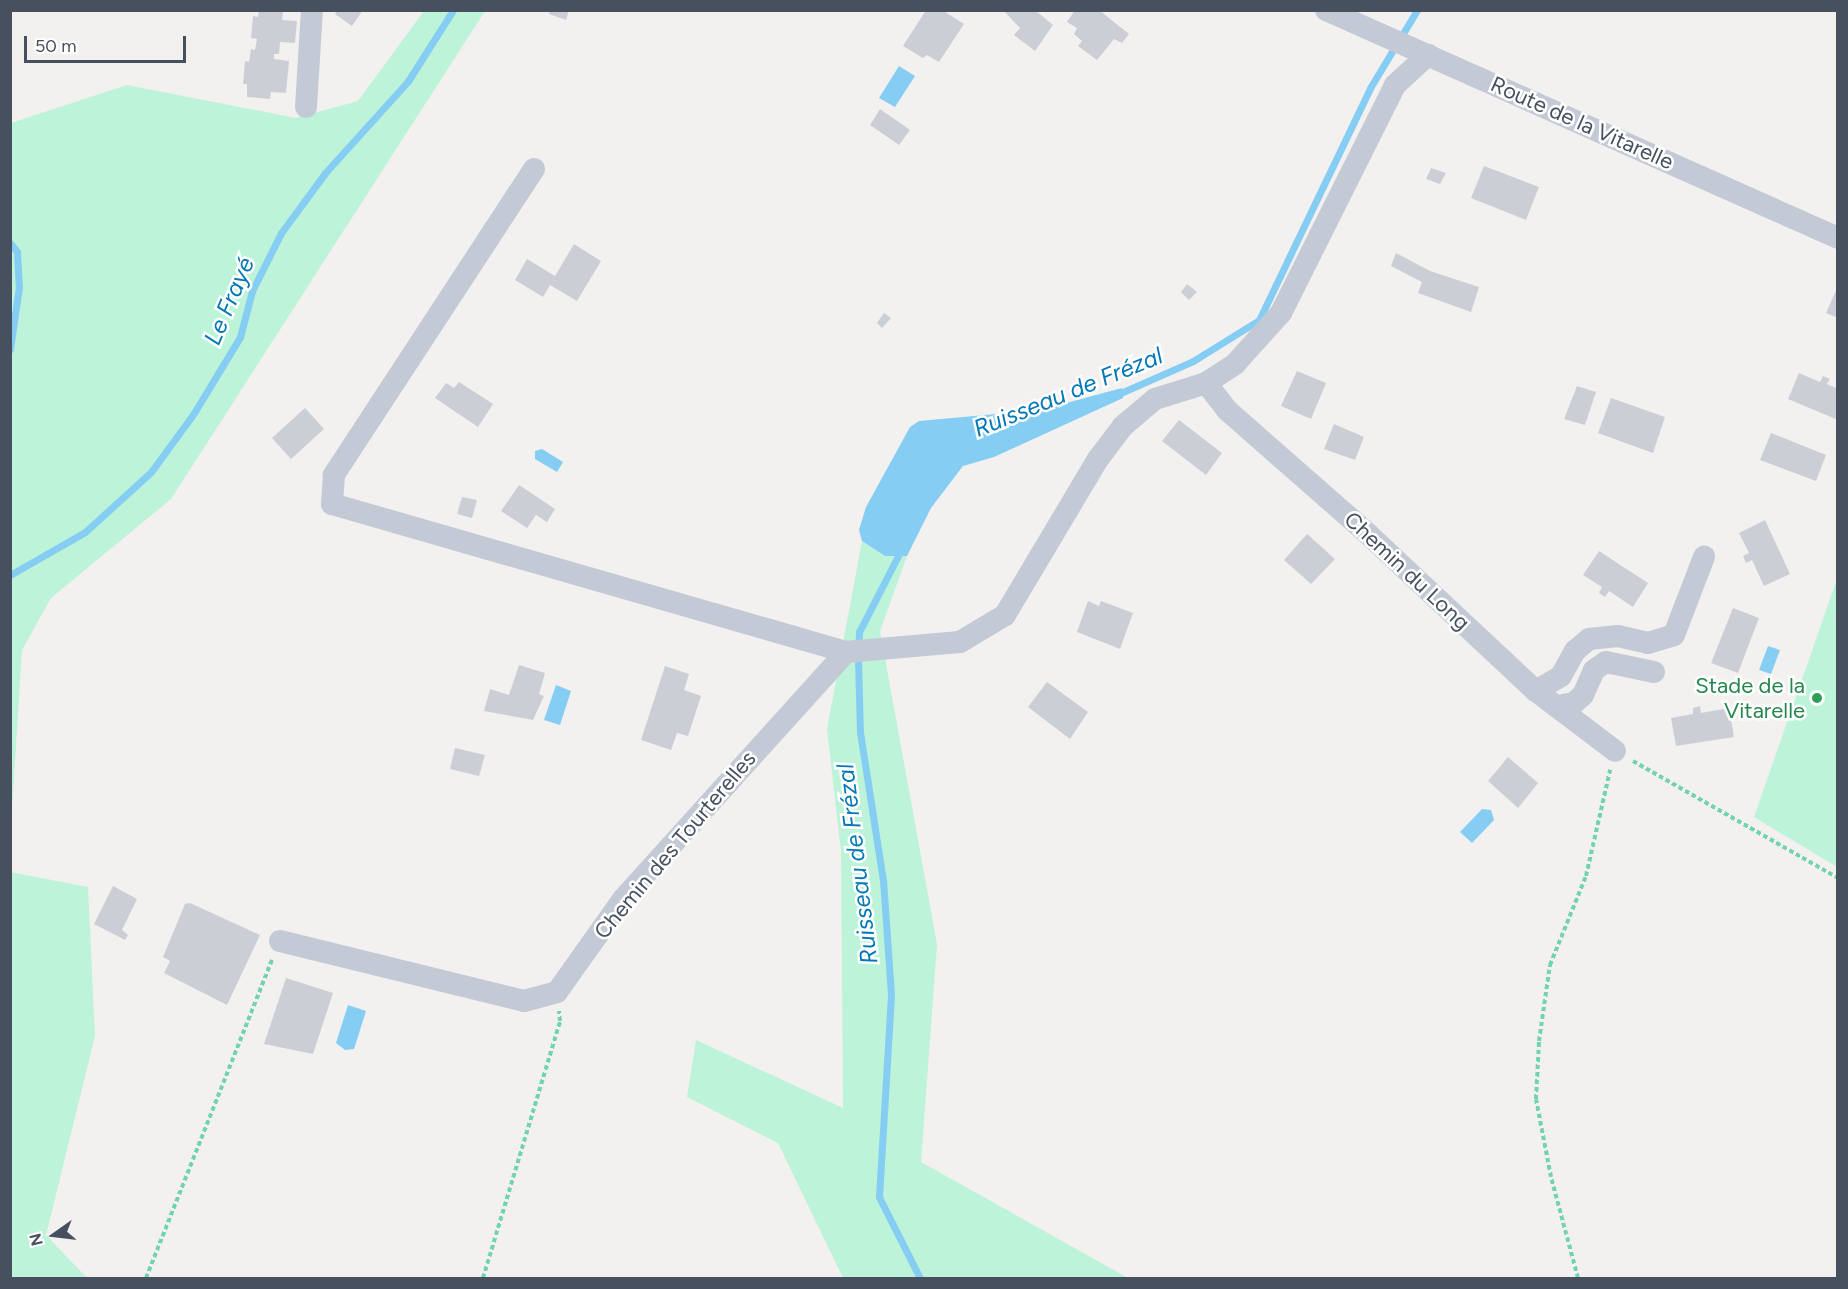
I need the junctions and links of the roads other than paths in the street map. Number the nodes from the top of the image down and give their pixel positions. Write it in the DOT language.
graph roads {
  1 [pos="312,10"];
  2 [pos="1326,10"];
  3 [pos="1421,52"];
  4 [pos="306,107"];
  5 [pos="534,168"];
  6 [pos="1838,238"];
  7 [pos="1206,383"];
  8 [pos="1704,557"];
  9 [pos="846,652"];
  10 [pos="1654,672"];
  11 [pos="1536,691"];
  12 [pos="1556,706"];
  13 [pos="1615,751"];
  14 [pos="280,941"];
  1 -- 4 [label="street"];
  2 -- 3 [label="street, Route de la Vitarelle"];
  3 -- 6 [label="street, Route de la Vitarelle"];
  3 -- 7 [label="street"];
  5 -- 9 [label="street"];
  7 -- 9 [label="street"];
  7 -- 11 [label="street, Chemin du Long"];
  8 -- 11 [label="street"];
  9 -- 14 [label="street, Chemin des Tourterelles"];
  10 -- 12 [label="street"];
  11 -- 12 [label="street, Chemin du Long"];
  12 -- 13 [label="street, Chemin du Long"];
}
